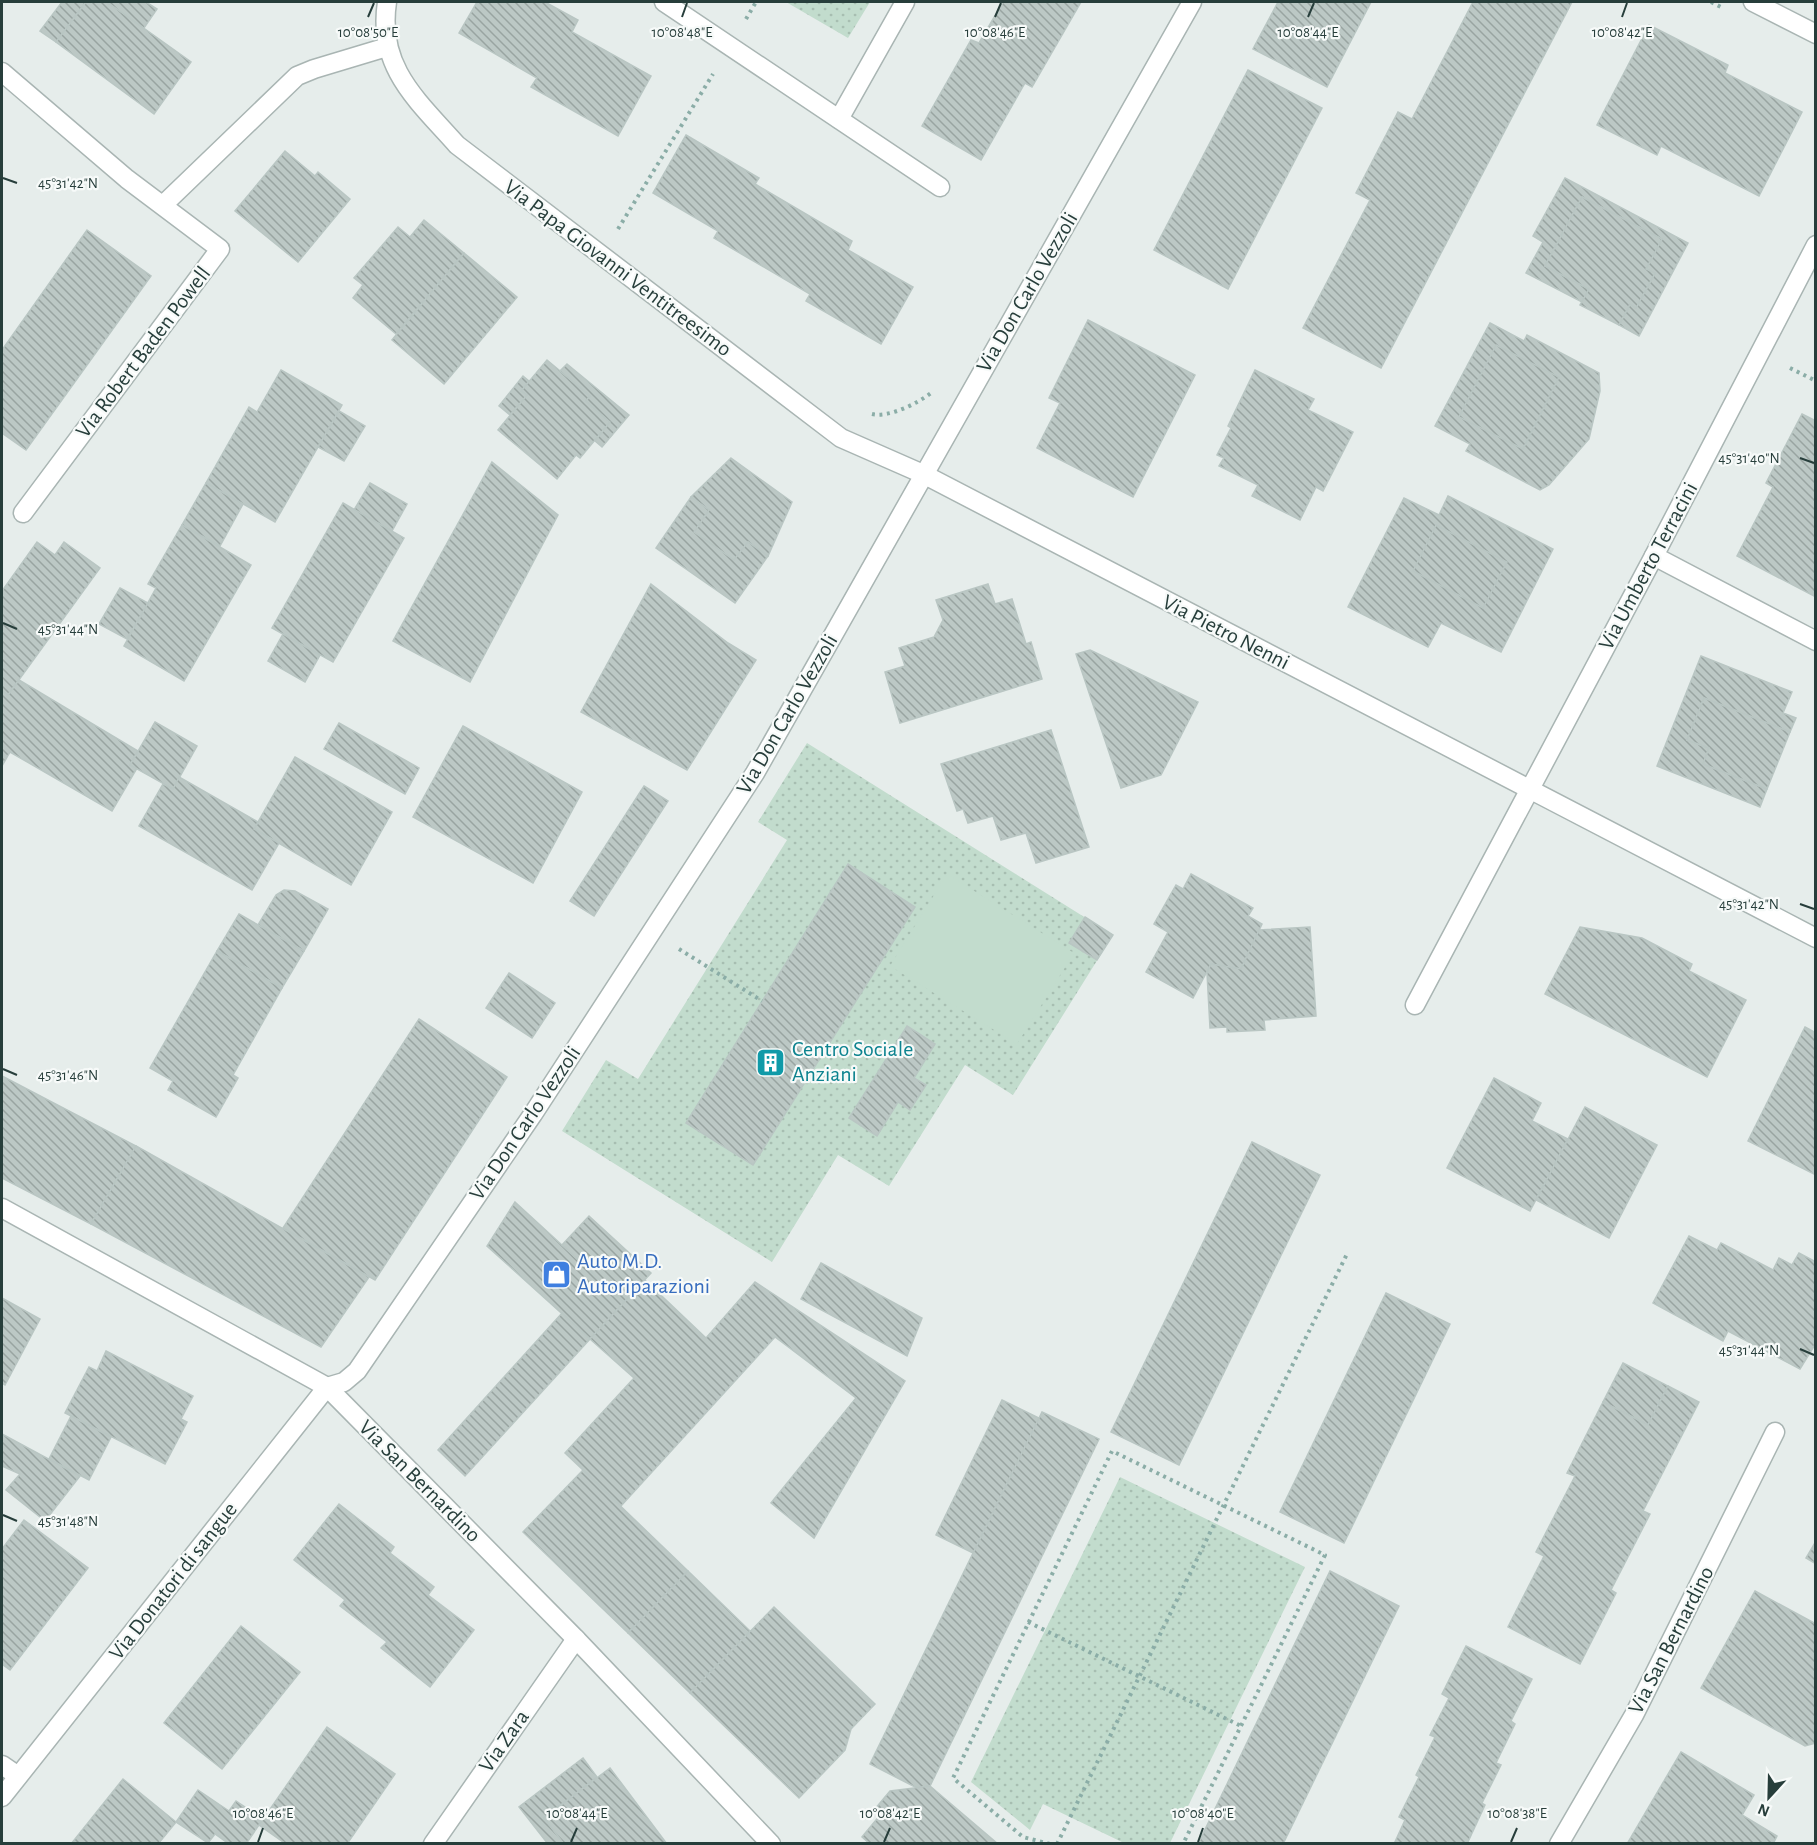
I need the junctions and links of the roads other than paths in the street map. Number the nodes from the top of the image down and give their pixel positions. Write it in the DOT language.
graph roads {
  1 [pos="387,2"];
  2 [pos="664,2"];
  3 [pos="905,2"];
  4 [pos="1192,2"];
  5 [pos="1753,2"];
  6 [pos="1815,33"];
  7 [pos="387,47"];
  8 [pos="2,72"];
  9 [pos="839,119"];
  10 [pos="940,187"];
  11 [pos="163,205"];
  12 [pos="1815,245"];
  13 [pos="923,474"];
  14 [pos="23,513"];
  15 [pos="1654,556"];
  16 [pos="1815,641"];
  17 [pos="1529,790"];
  18 [pos="1815,938"];
  19 [pos="1415,1005"];
  20 [pos="2,1208"];
  21 [pos="327,1387"];
  22 [pos="1775,1432"];
  23 [pos="576,1639"];
  24 [pos="2,1765"];
  25 [pos="18,1776"];
  26 [pos="2,1797"];
  27 [pos="754,1835"];
  28 [pos="433,1844"];
  29 [pos="771,1844"];
  30 [pos="1559,1844"];
  1 -- 7 [label="street, Via Papa Giovanni Ventitreesimo"];
  2 -- 9 [label="street"];
  3 -- 9 [label="street"];
  4 -- 13 [label="street, Via Don Carlo Vezzoli"];
  5 -- 6 [label="street"];
  7 -- 11 [label="street"];
  7 -- 13 [label="street, Via Papa Giovanni Ventitreesimo"];
  8 -- 11 [label="street, Via Robert Baden Powell"];
  9 -- 10 [label="street"];
  11 -- 14 [label="street, Via Robert Baden Powell"];
  12 -- 15 [label="street, Via Umberto Terracini"];
  13 -- 17 [label="street, Via Pietro Nenni"];
  13 -- 21 [label="street, Via Don Carlo Vezzoli"];
  15 -- 16 [label="street"];
  15 -- 17 [label="street, Via Umberto Terracini"];
  17 -- 18 [label="street, Via Pietro Nenni"];
  17 -- 19 [label="street"];
  20 -- 21 [label="street, Via San Bernardino"];
  21 -- 23 [label="street, Via San Bernardino"];
  21 -- 25 [label="street, Via Donatori di sangue"];
  22 -- 30 [label="street, Via San Bernardino"];
  23 -- 27 [label="street, Via San Bernardino"];
  23 -- 28 [label="street, Via Zara"];
  24 -- 25 [label="street"];
  25 -- 26 [label="street, Via Donatori di sangue"];
  27 -- 29 [label="street, Via San Bernardino"];
}
